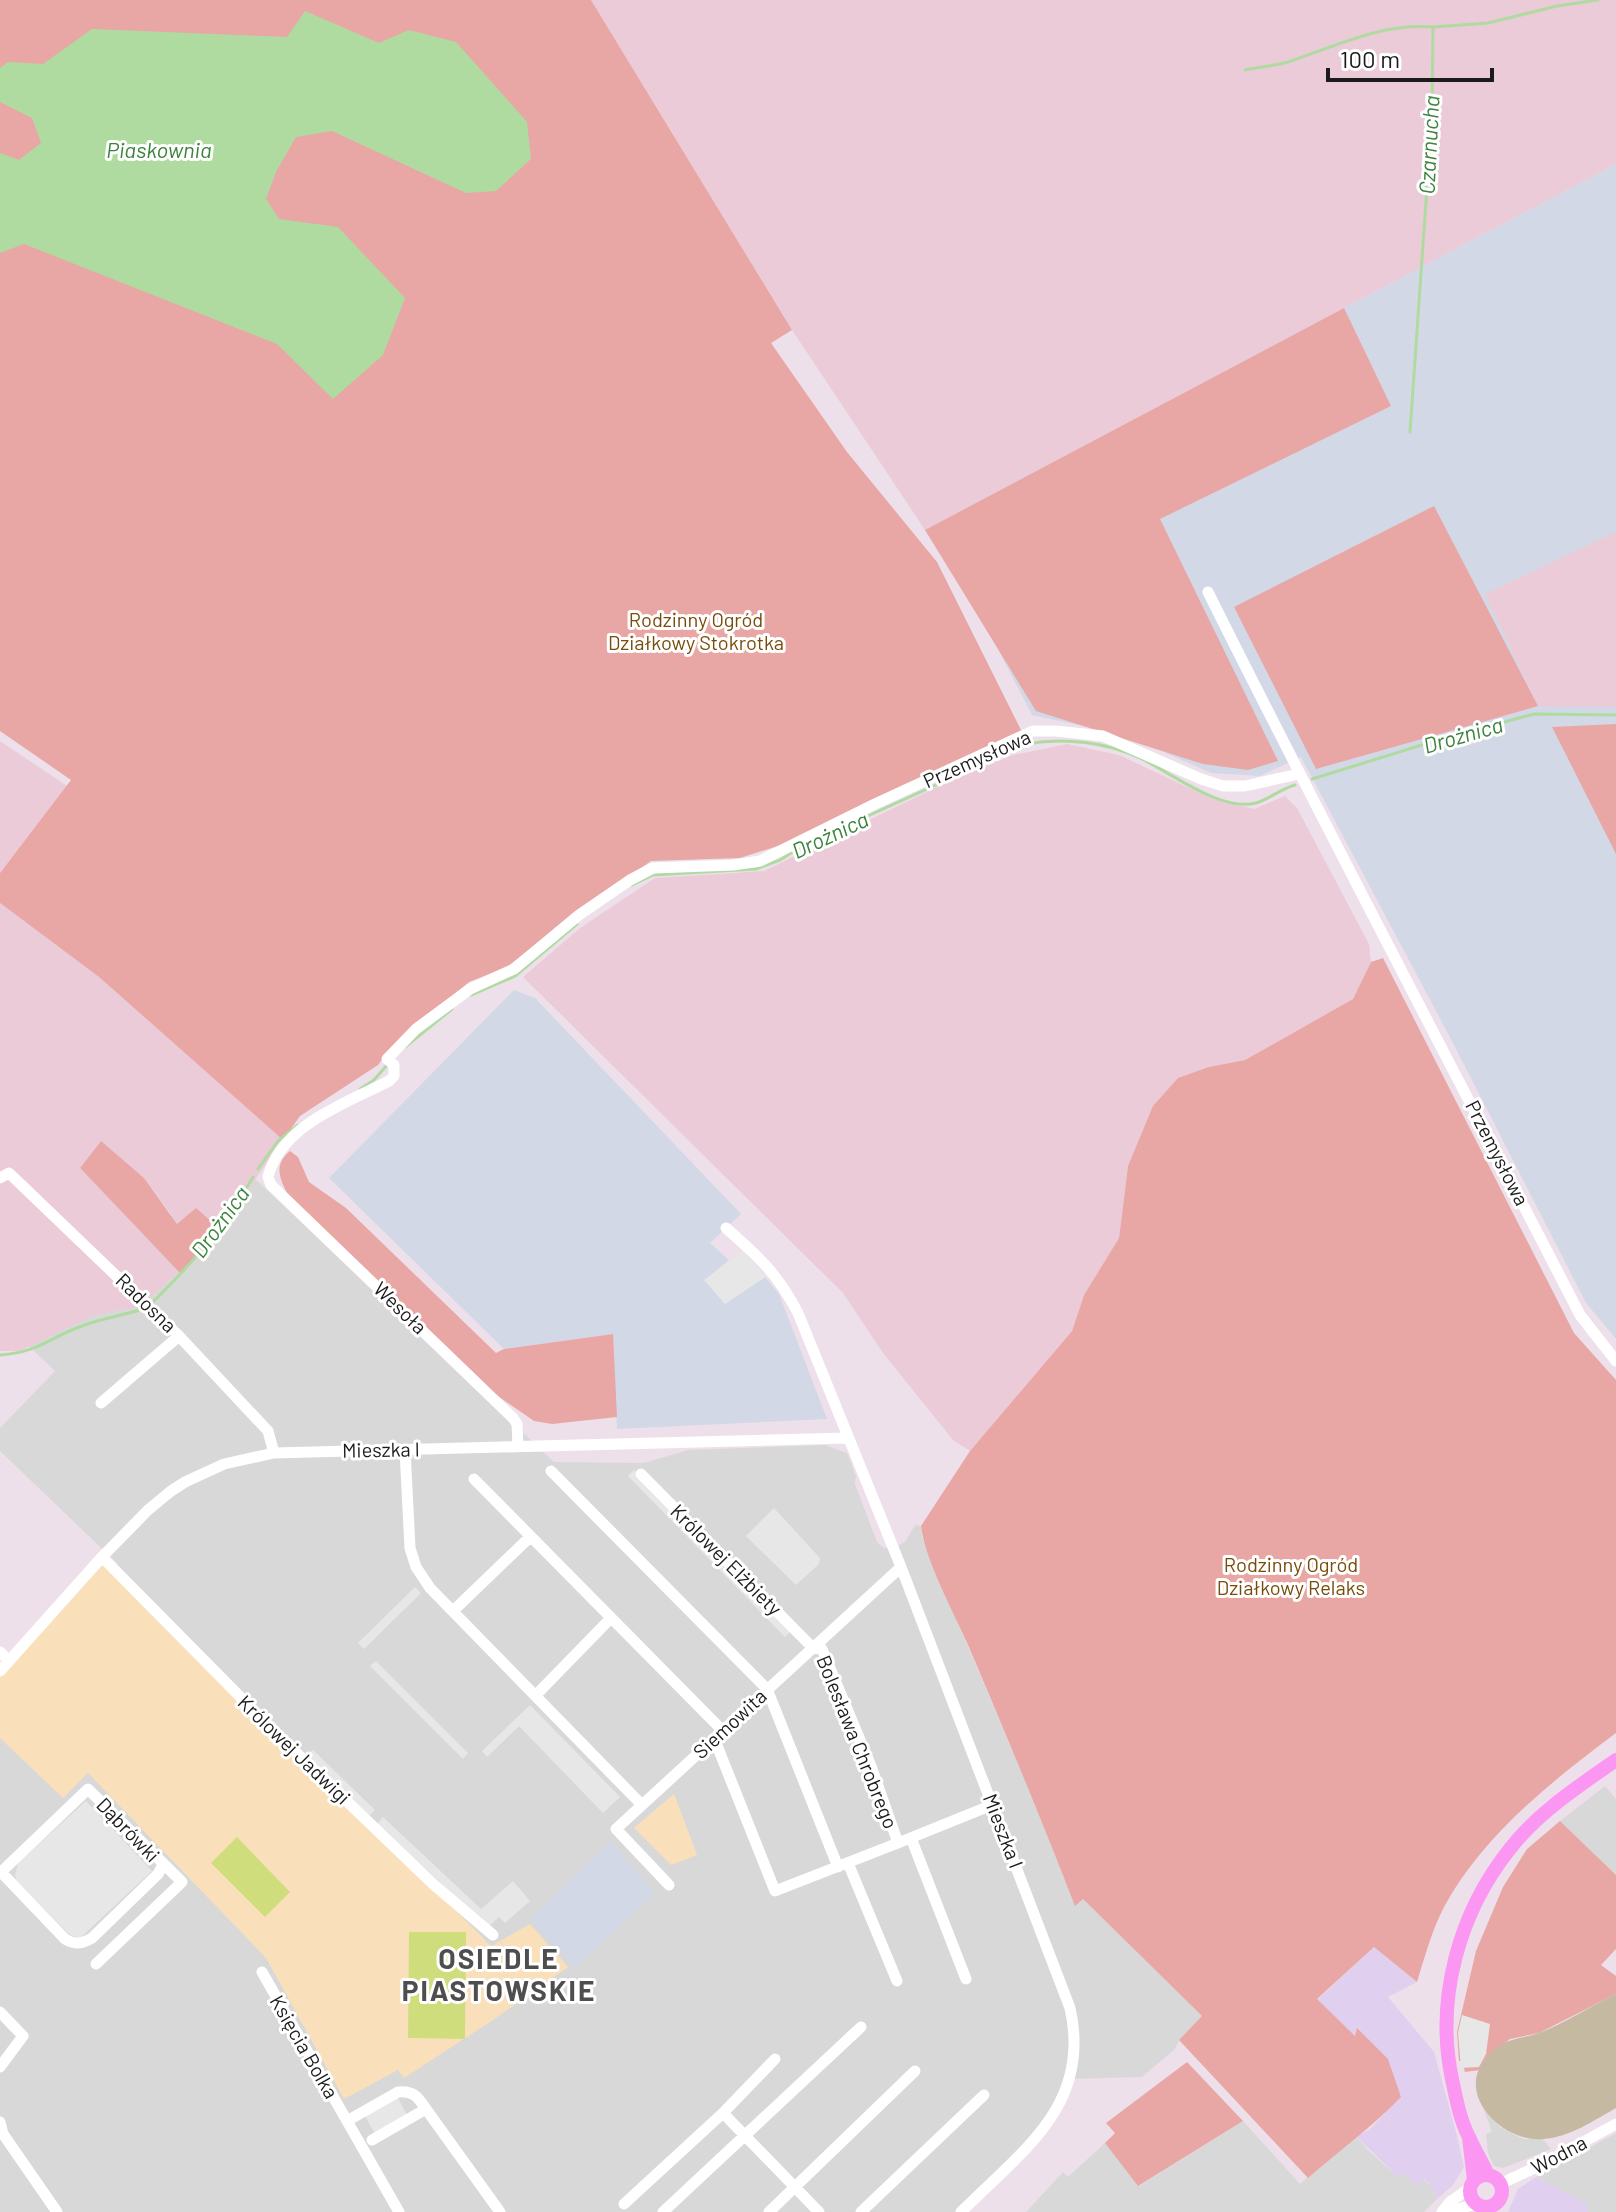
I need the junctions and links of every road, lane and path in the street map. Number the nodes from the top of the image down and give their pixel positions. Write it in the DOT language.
graph roads {
  1 [pos="1208,592"];
  2 [pos="1299,774"];
  3 [pos="268,1177"];
  4 [pos="0,1178"];
  5 [pos="726,1228"];
  6 [pos="179,1336"];
  7 [pos="1616,1361"];
  8 [pos="101,1403"];
  9 [pos="847,1438"];
  10 [pos="518,1446"];
  11 [pos="405,1450"];
  12 [pos="274,1453"];
  13 [pos="551,1471"];
  14 [pos="641,1474"];
  15 [pos="474,1479"];
  16 [pos="530,1537"];
  17 [pos="102,1557"];
  18 [pos="901,1567"];
  19 [pos="453,1611"];
  20 [pos="611,1618"];
  21 [pos="812,1647"];
  22 [pos="4,1657"];
  23 [pos="0,1671"];
  24 [pos="767,1689"];
  25 [pos="536,1695"];
  26 [pos="718,1734"];
  27 [pos="1616,1760"];
  28 [pos="642,1805"];
  29 [pos="992,1805"];
  30 [pos="911,1838"];
  31 [pos="898,1843"];
  32 [pos="163,1865"];
  33 [pos="843,1865"];
  34 [pos="0,1872"];
  35 [pos="669,1885"];
  36 [pos="493,1935"];
  37 [pos="96,1964"];
  38 [pos="262,1972"];
  39 [pos="966,1979"];
  40 [pos="897,1981"];
  41 [pos="0,2012"];
  42 [pos="861,2027"];
  43 [pos="775,2059"];
  44 [pos="0,2067"];
  45 [pos="915,2071"];
  46 [pos="984,2095"];
  47 [pos="426,2109"];
  48 [pos="723,2113"];
  49 [pos="347,2121"];
  50 [pos="1616,2124"];
  51 [pos="1,2131"];
  52 [pos="745,2136"];
  53 [pos="372,2140"];
  54 [pos="1483,2182"];
  55 [pos="795,2188"];
  56 [pos="624,2204"];
  57 [pos="1476,2204"];
  58 [pos="970,2209"];
  59 [pos="1493,2209"];
  60 [pos="57,2212"];
  61 [pos="399,2212"];
  62 [pos="500,2212"];
  63 [pos="663,2212"];
  64 [pos="769,2212"];
  65 [pos="819,2212"];
  66 [pos="861,2212"];
  67 [pos="1445,2212"];
  1 -- 2 [label="street"];
  2 -- 3 [label="street, Przemysłowa"];
  2 -- 7 [label="street, Przemysłowa"];
  3 -- 10 [label="street, Wesoła"];
  4 -- 6 [label="street, Radosna"];
  5 -- 9 [label="street, Mieszka I"];
  6 -- 8 [label="street"];
  6 -- 12 [label="street, Radosna"];
  9 -- 10 [label="street, Mieszka I"];
  9 -- 18 [label="street, Mieszka I"];
  10 -- 11 [label="street, Mieszka I"];
  11 -- 12 [label="street, Mieszka I"];
  11 -- 19 [label="street"];
  12 -- 17 [label="street, Mieszka I"];
  13 -- 24 [label="street"];
  14 -- 21 [label="street, Królowej Elżbiety"];
  15 -- 16 [label="street"];
  16 -- 19 [label="street"];
  16 -- 20 [label="street"];
  17 -- 22 [label="street, Mieszka I"];
  17 -- 36 [label="street, Królowej Jadwigi"];
  18 -- 21 [label="street, Siemowita"];
  18 -- 29 [label="street, Mieszka I"];
  19 -- 25 [label="street"];
  20 -- 25 [label="street"];
  20 -- 26 [label="street"];
  21 -- 24 [label="street, Siemowita"];
  21 -- 31 [label="street, Bolesława Chrobrego"];
  22 -- 23 [label="street, Mieszka I"];
  24 -- 26 [label="street, Siemowita"];
  24 -- 33 [label="street"];
  25 -- 28 [label="street"];
  26 -- 28 [label="street, Siemowita"];
  26 -- 33 [label="street, Bolesława Chrobrego"];
  27 -- 54 [label="main road"];
  28 -- 35 [label="street, Siemowita"];
  29 -- 30 [label="street, Bolesława Chrobrego"];
  29 -- 58 [label="street, Mieszka I"];
  30 -- 31 [label="street, Bolesława Chrobrego"];
  30 -- 39 [label="street"];
  31 -- 33 [label="street, Bolesława Chrobrego"];
  32 -- 34 [label="street, Dąbrówki"];
  32 -- 34 [label="street, Dąbrówki"];
  32 -- 37 [label="street"];
  33 -- 40 [label="street"];
  38 -- 49 [label="street, Księcia Bolka"];
  41 -- 44 [label="street"];
  42 -- 52 [label="street"];
  43 -- 48 [label="street"];
  45 -- 55 [label="street"];
  46 -- 66 [label="street"];
  47 -- 49 [label="street, Księcia Bolka"];
  47 -- 53 [label="street"];
  47 -- 62 [label="street"];
  48 -- 52 [label="street"];
  48 -- 56 [label="street"];
  49 -- 61 [label="street, Księcia Bolka"];
  50 -- 54 [label="street, Wodna"];
  51 -- 60 [label="street"];
  52 -- 55 [label="street"];
  52 -- 63 [label="street"];
  54 -- 57 [label="main road"];
  54 -- 59 [label="main road"];
  54 -- 67 [label="street, Wodna"];
  55 -- 64 [label="street"];
  55 -- 65 [label="street"];
  57 -- 59 [label="main road"];
  57 -- 67 [label="street"];
}
